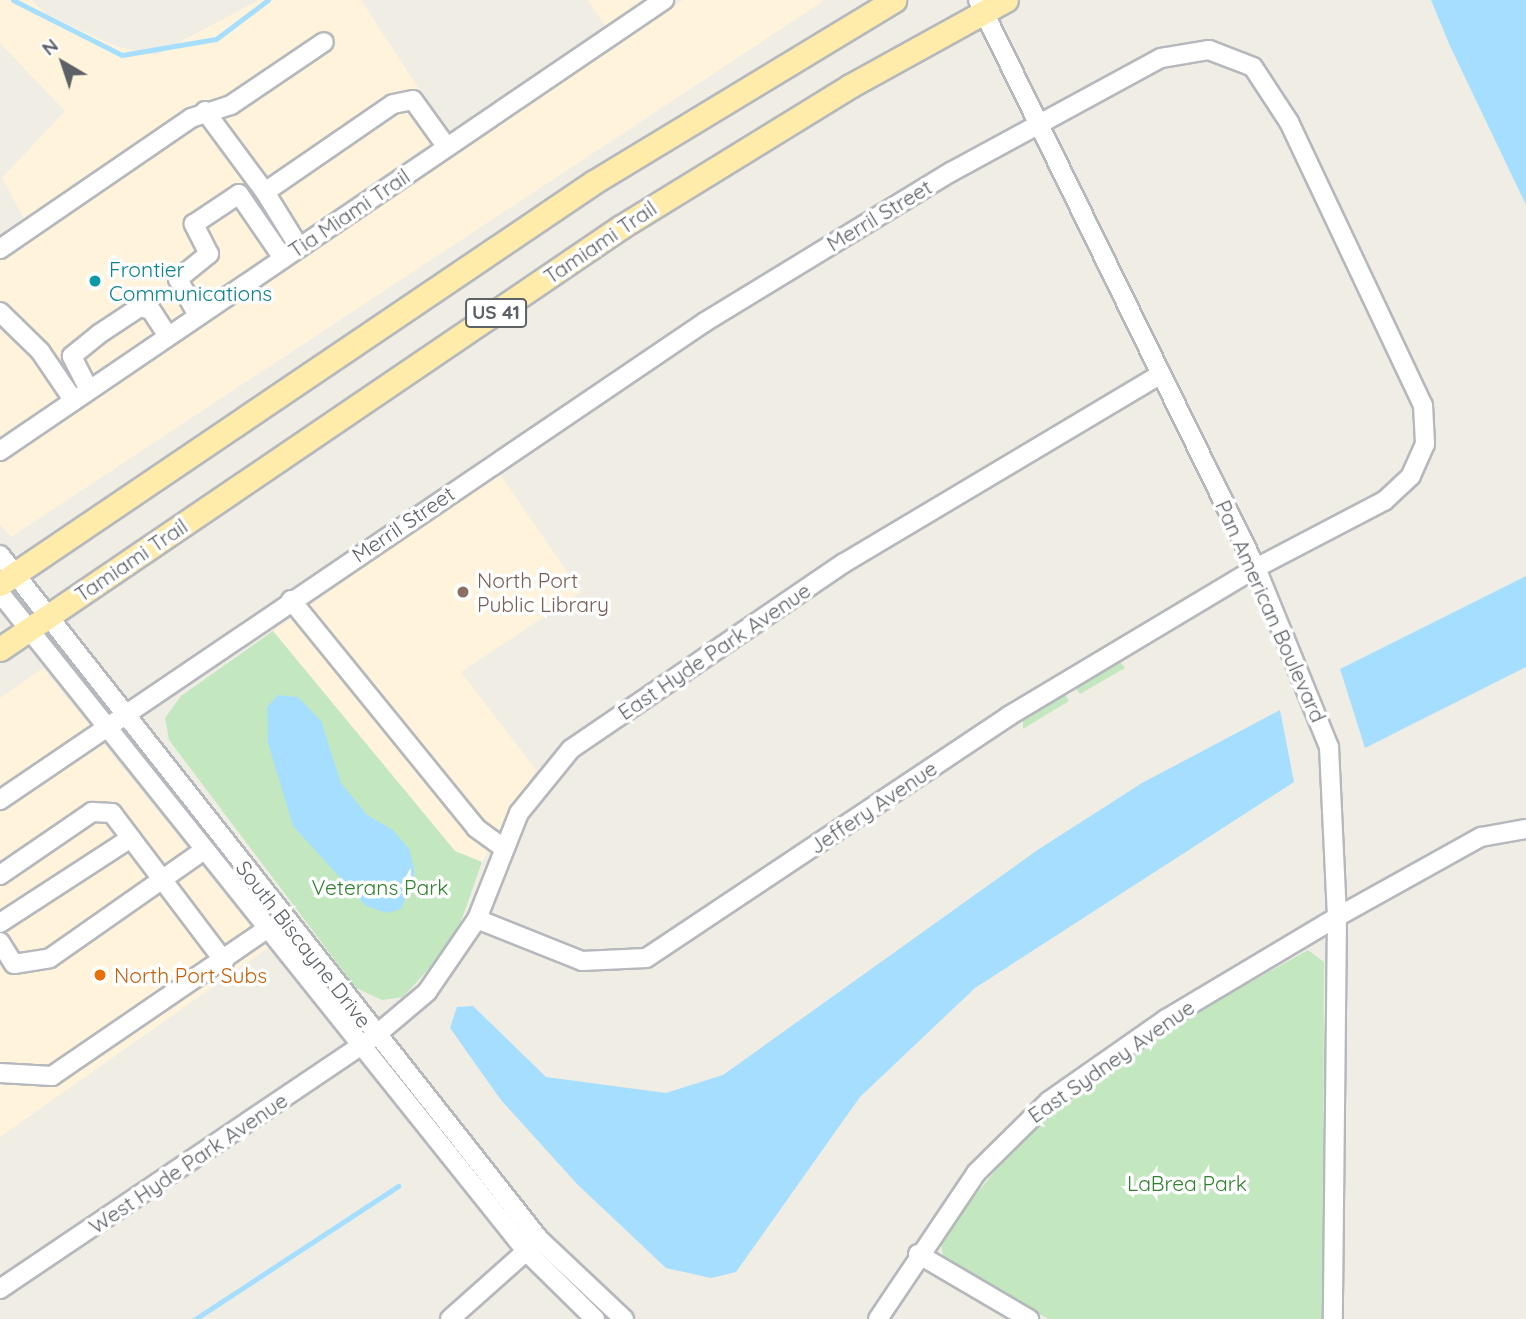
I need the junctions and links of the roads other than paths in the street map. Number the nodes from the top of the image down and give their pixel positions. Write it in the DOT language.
graph roads {
  1 [pos="664,0"];
  2 [pos="894,0"];
  3 [pos="1006,0"];
  4 [pos="981,6"];
  5 [pos="324,42"];
  6 [pos="205,111"];
  7 [pos="1041,120"];
  8 [pos="446,146"];
  9 [pos="266,196"];
  10 [pos="299,247"];
  11 [pos="0,249"];
  12 [pos="283,258"];
  13 [pos="0,312"];
  14 [pos="198,316"];
  15 [pos="168,336"];
  16 [pos="1161,374"];
  17 [pos="82,396"];
  18 [pos="0,451"];
  19 [pos="0,555"];
  20 [pos="1256,568"];
  21 [pos="8,579"];
  22 [pos="0,593"];
  23 [pos="291,600"];
  24 [pos="50,615"];
  25 [pos="29,629"];
  26 [pos="0,649"];
  27 [pos="124,714"];
  28 [pos="106,727"];
  29 [pos="0,800"];
  30 [pos="1526,829"];
  31 [pos="131,838"];
  32 [pos="502,847"];
  33 [pos="204,850"];
  34 [pos="0,875"];
  35 [pos="161,880"];
  36 [pos="1336,917"];
  37 [pos="477,919"];
  38 [pos="0,923"];
  39 [pos="267,929"];
  40 [pos="0,943"];
  41 [pos="224,961"];
  42 [pos="7,965"];
  43 [pos="376,1035"];
  44 [pos="360,1046"];
  45 [pos="0,1073"];
  46 [pos="540,1239"];
  47 [pos="526,1251"];
  48 [pos="919,1254"];
  49 [pos="0,1289"];
  50 [pos="450,1319"];
  51 [pos="595,1319"];
  52 [pos="624,1319"];
  53 [pos="878,1319"];
  54 [pos="1029,1319"];
  55 [pos="1333,1319"];
  1 -- 8 [label="street, Tia Miami Trail"];
  2 -- 21 [label="main road, US 41"];
  3 -- 4 [label="main road, Tamiami Trail / US 41"];
  4 -- 7 [label="street, Pan American Boulevard"];
  4 -- 24 [label="main road, Tamiami Trail / US 41"];
  5 -- 6 [label="street"];
  6 -- 9 [label="street"];
  6 -- 11 [label="street"];
  7 -- 16 [label="street, Pan American Boulevard"];
  7 -- 20 [label="street, Merril Street"];
  7 -- 23 [label="street, Merril Street"];
  8 -- 9 [label="street"];
  8 -- 10 [label="street, Tia Miami Trail"];
  9 -- 10 [label="street"];
  10 -- 12 [label="street, Tia Miami Trail"];
  12 -- 14 [label="street, Tia Miami Trail"];
  12 -- 14 [label="street"];
  13 -- 17 [label="street"];
  14 -- 15 [label="street, Tia Miami Trail"];
  15 -- 17 [label="street, Tia Miami Trail"];
  15 -- 17 [label="street"];
  16 -- 20 [label="street, Pan American Boulevard"];
  16 -- 32 [label="street, East Hyde Park Avenue"];
  17 -- 18 [label="street, Tia Miami Trail"];
  19 -- 21 [label="street, South Biscayne Drive"];
  20 -- 36 [label="street, Pan American Boulevard"];
  20 -- 37 [label="street, Jeffery Avenue"];
  21 -- 24 [label="street, South Biscayne Drive"];
  22 -- 25 [label="street, South Biscayne Drive"];
  23 -- 27 [label="street, Merril Street"];
  23 -- 32 [label="street"];
  24 -- 25 [label="main road, Tamiami Trail / US 41"];
  24 -- 27 [label="street, South Biscayne Drive"];
  25 -- 26 [label="main road, Tamiami Trail / US 41"];
  25 -- 28 [label="street, South Biscayne Drive"];
  27 -- 28 [label="street, Merril Street"];
  27 -- 43 [label="street, South Biscayne Drive"];
  28 -- 29 [label="street, Merril Street"];
  28 -- 33 [label="street, South Biscayne Drive"];
  30 -- 36 [label="street, East Sydney Avenue"];
  31 -- 34 [label="street"];
  31 -- 35 [label="street"];
  31 -- 38 [label="street"];
  32 -- 37 [label="street, East Hyde Park Avenue"];
  33 -- 35 [label="street"];
  33 -- 39 [label="street, South Biscayne Drive"];
  35 -- 41 [label="street"];
  35 -- 42 [label="street"];
  36 -- 48 [label="street, East Sydney Avenue"];
  36 -- 55 [label="street, Pan American Boulevard"];
  37 -- 43 [label="street, East Hyde Park Avenue"];
  39 -- 41 [label="street"];
  39 -- 44 [label="street, South Biscayne Drive"];
  40 -- 42 [label="street"];
  41 -- 45 [label="street"];
  43 -- 44 [label="street, West Hyde Park Avenue"];
  43 -- 46 [label="street, South Biscayne Drive"];
  44 -- 47 [label="street, South Biscayne Drive"];
  44 -- 49 [label="street, West Hyde Park Avenue"];
  46 -- 47 [label="street"];
  46 -- 52 [label="street, South Biscayne Drive"];
  47 -- 50 [label="street"];
  47 -- 51 [label="street, South Biscayne Drive"];
  48 -- 53 [label="street, East Sydney Avenue"];
  48 -- 54 [label="street"];
}
